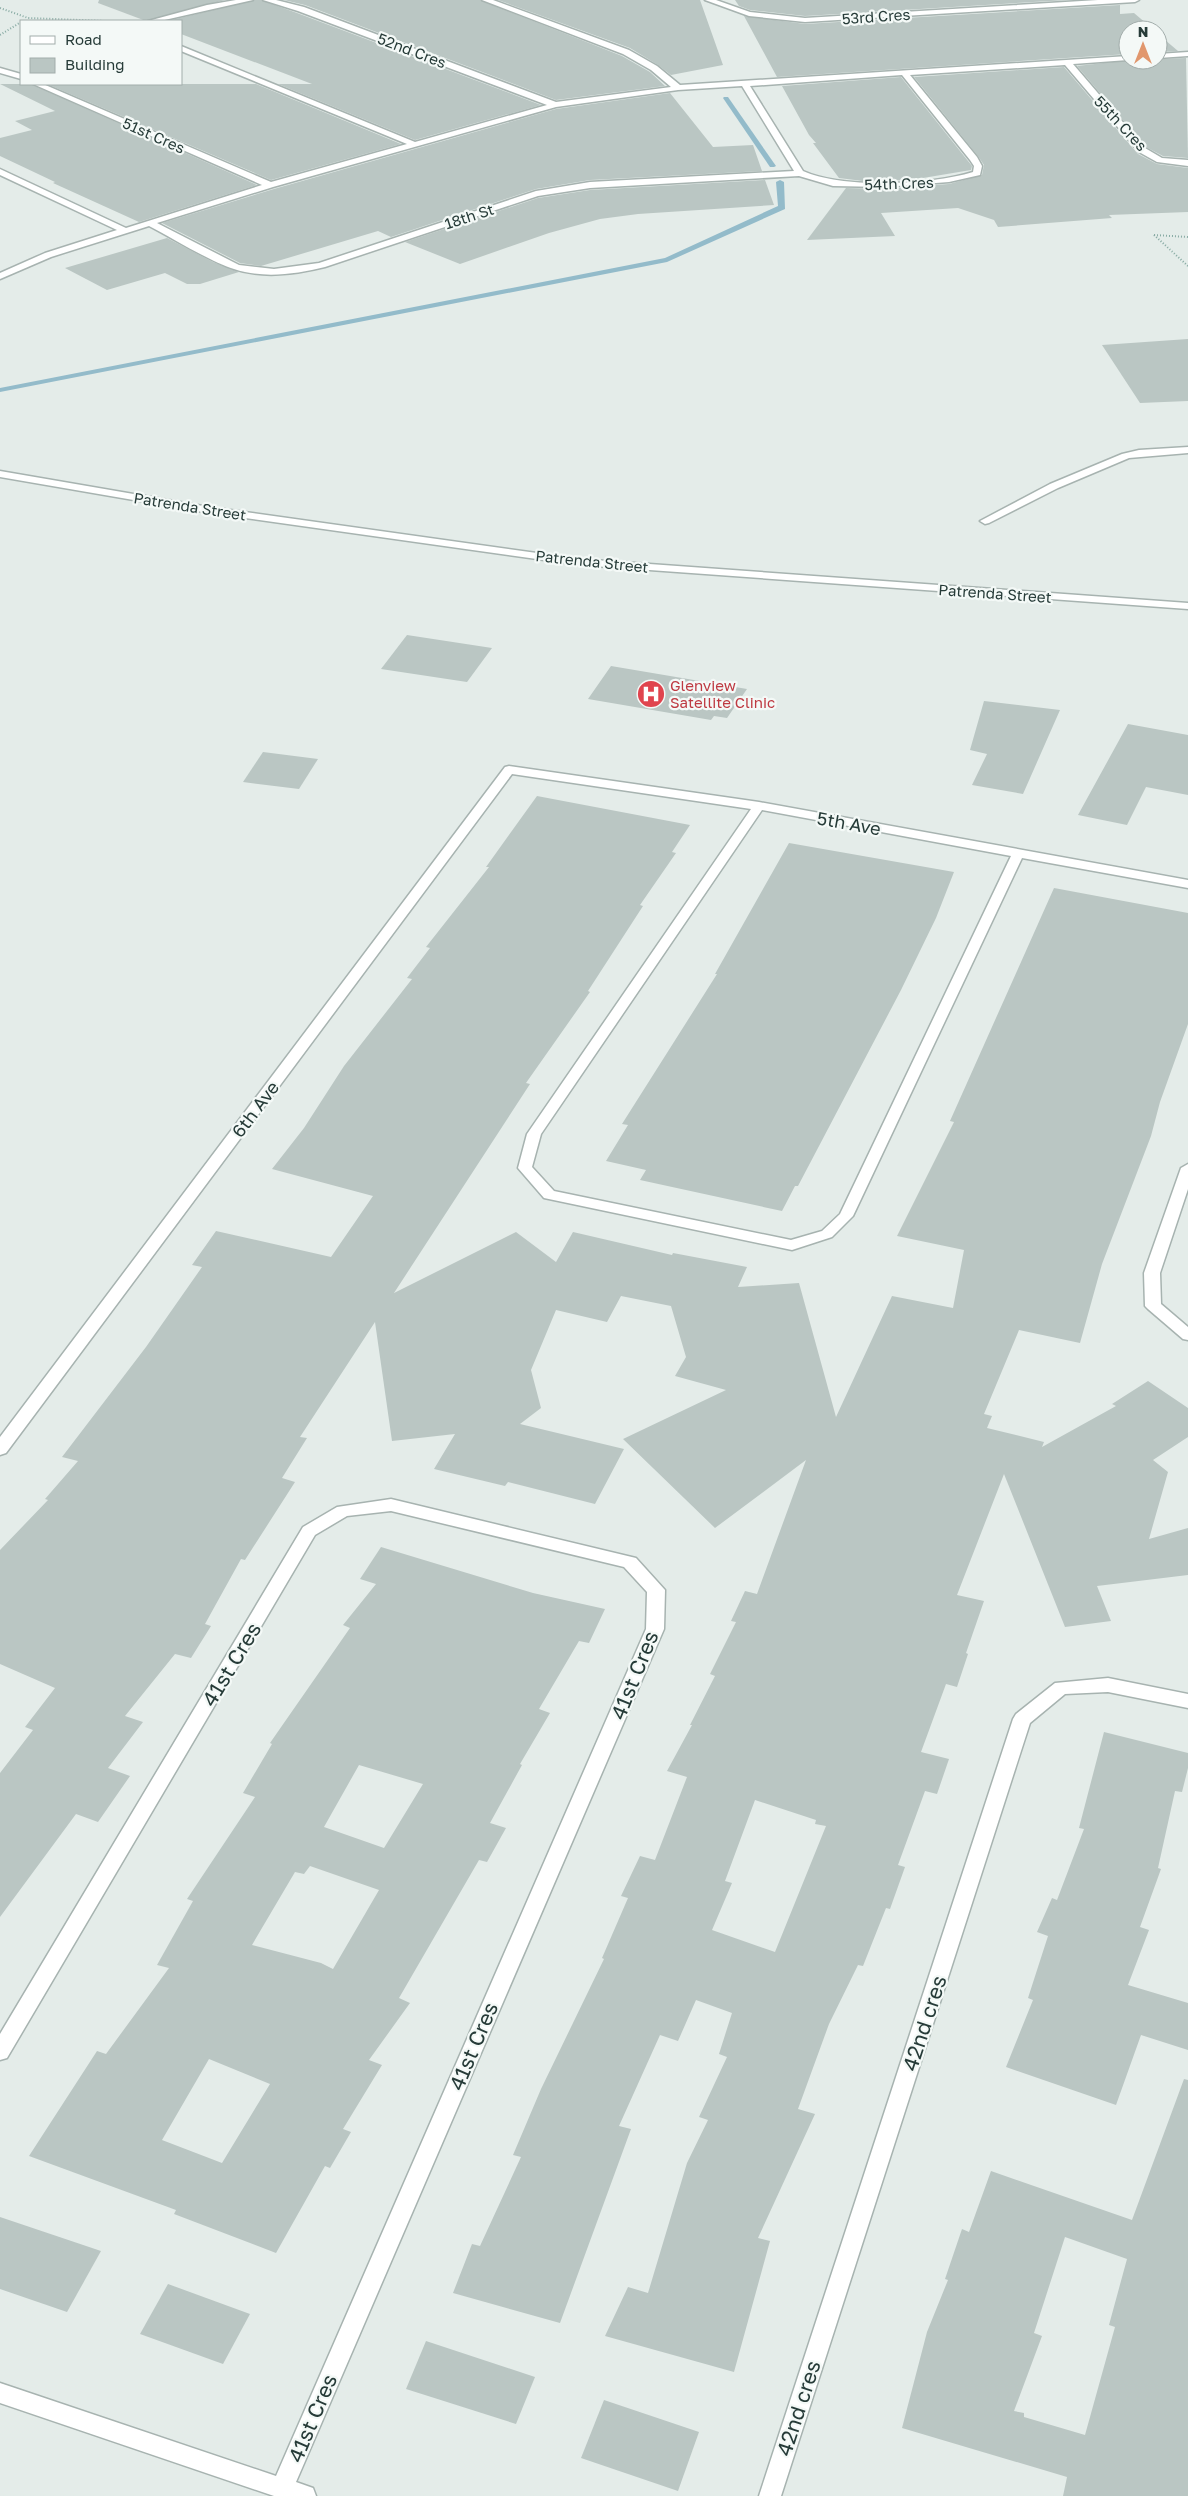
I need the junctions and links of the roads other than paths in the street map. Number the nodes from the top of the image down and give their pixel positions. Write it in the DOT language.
graph roads {
  1 [pos="249,0"];
  2 [pos="267,0"];
  3 [pos="486,0"];
  4 [pos="709,0"];
  5 [pos="1135,0"];
  6 [pos="156,20"];
  7 [pos="182,48"];
  8 [pos="1188,54"];
  9 [pos="1168,55"];
  10 [pos="1118,59"];
  11 [pos="1067,62"];
  12 [pos="0,70"];
  13 [pos="903,72"];
  14 [pos="20,77"];
  15 [pos="744,83"];
  16 [pos="39,85"];
  17 [pos="678,88"];
  18 [pos="555,105"];
  19 [pos="412,143"];
  20 [pos="1188,163"];
  21 [pos="0,172"];
  22 [pos="800,173"];
  23 [pos="270,185"];
  24 [pos="152,224"];
  25 [pos="126,232"];
  26 [pos="0,276"];
  27 [pos="1188,450"];
  28 [pos="0,474"];
  29 [pos="985,521"];
  30 [pos="1188,606"];
  31 [pos="509,770"];
  32 [pos="759,806"];
  33 [pos="1018,853"];
  34 [pos="1188,884"];
  35 [pos="1188,1168"];
  36 [pos="1188,1335"];
  37 [pos="0,1449"];
  38 [pos="1188,1701"];
  39 [pos="0,2052"];
  40 [pos="0,2393"];
  41 [pos="282,2488"];
  42 [pos="305,2496"];
  43 [pos="770,2496"];
  1 -- 6 [label="street"];
  2 -- 18 [label="street, 52nd Cres"];
  3 -- 17 [label="street"];
  4 -- 5 [label="street, 53rd Cres"];
  7 -- 19 [label="street"];
  8 -- 9 [label="street"];
  10 -- 11 [label="street"];
  11 -- 13 [label="street"];
  11 -- 20 [label="street, 55th Cres"];
  12 -- 14 [label="street"];
  13 -- 15 [label="street"];
  13 -- 22 [label="street, 54th Cres"];
  15 -- 17 [label="street"];
  15 -- 22 [label="street"];
  16 -- 23 [label="street, 51st Cres"];
  17 -- 18 [label="street"];
  18 -- 19 [label="street"];
  19 -- 23 [label="street"];
  21 -- 25 [label="street"];
  22 -- 24 [label="street, 18th St"];
  23 -- 24 [label="street"];
  24 -- 25 [label="street"];
  25 -- 26 [label="street"];
  27 -- 29 [label="street"];
  28 -- 30 [label="street, Patrenda Street"];
  31 -- 32 [label="street, 5th Ave"];
  31 -- 37 [label="street, 6th Ave"];
  32 -- 33 [label="street, 5th Ave"];
  32 -- 33 [label="street"];
  33 -- 34 [label="street, 5th Ave"];
  35 -- 36 [label="street"];
  38 -- 43 [label="street, 42nd cres"];
  39 -- 41 [label="street, 41st Cres"];
  40 -- 41 [label="street"];
  41 -- 42 [label="street"];
}
